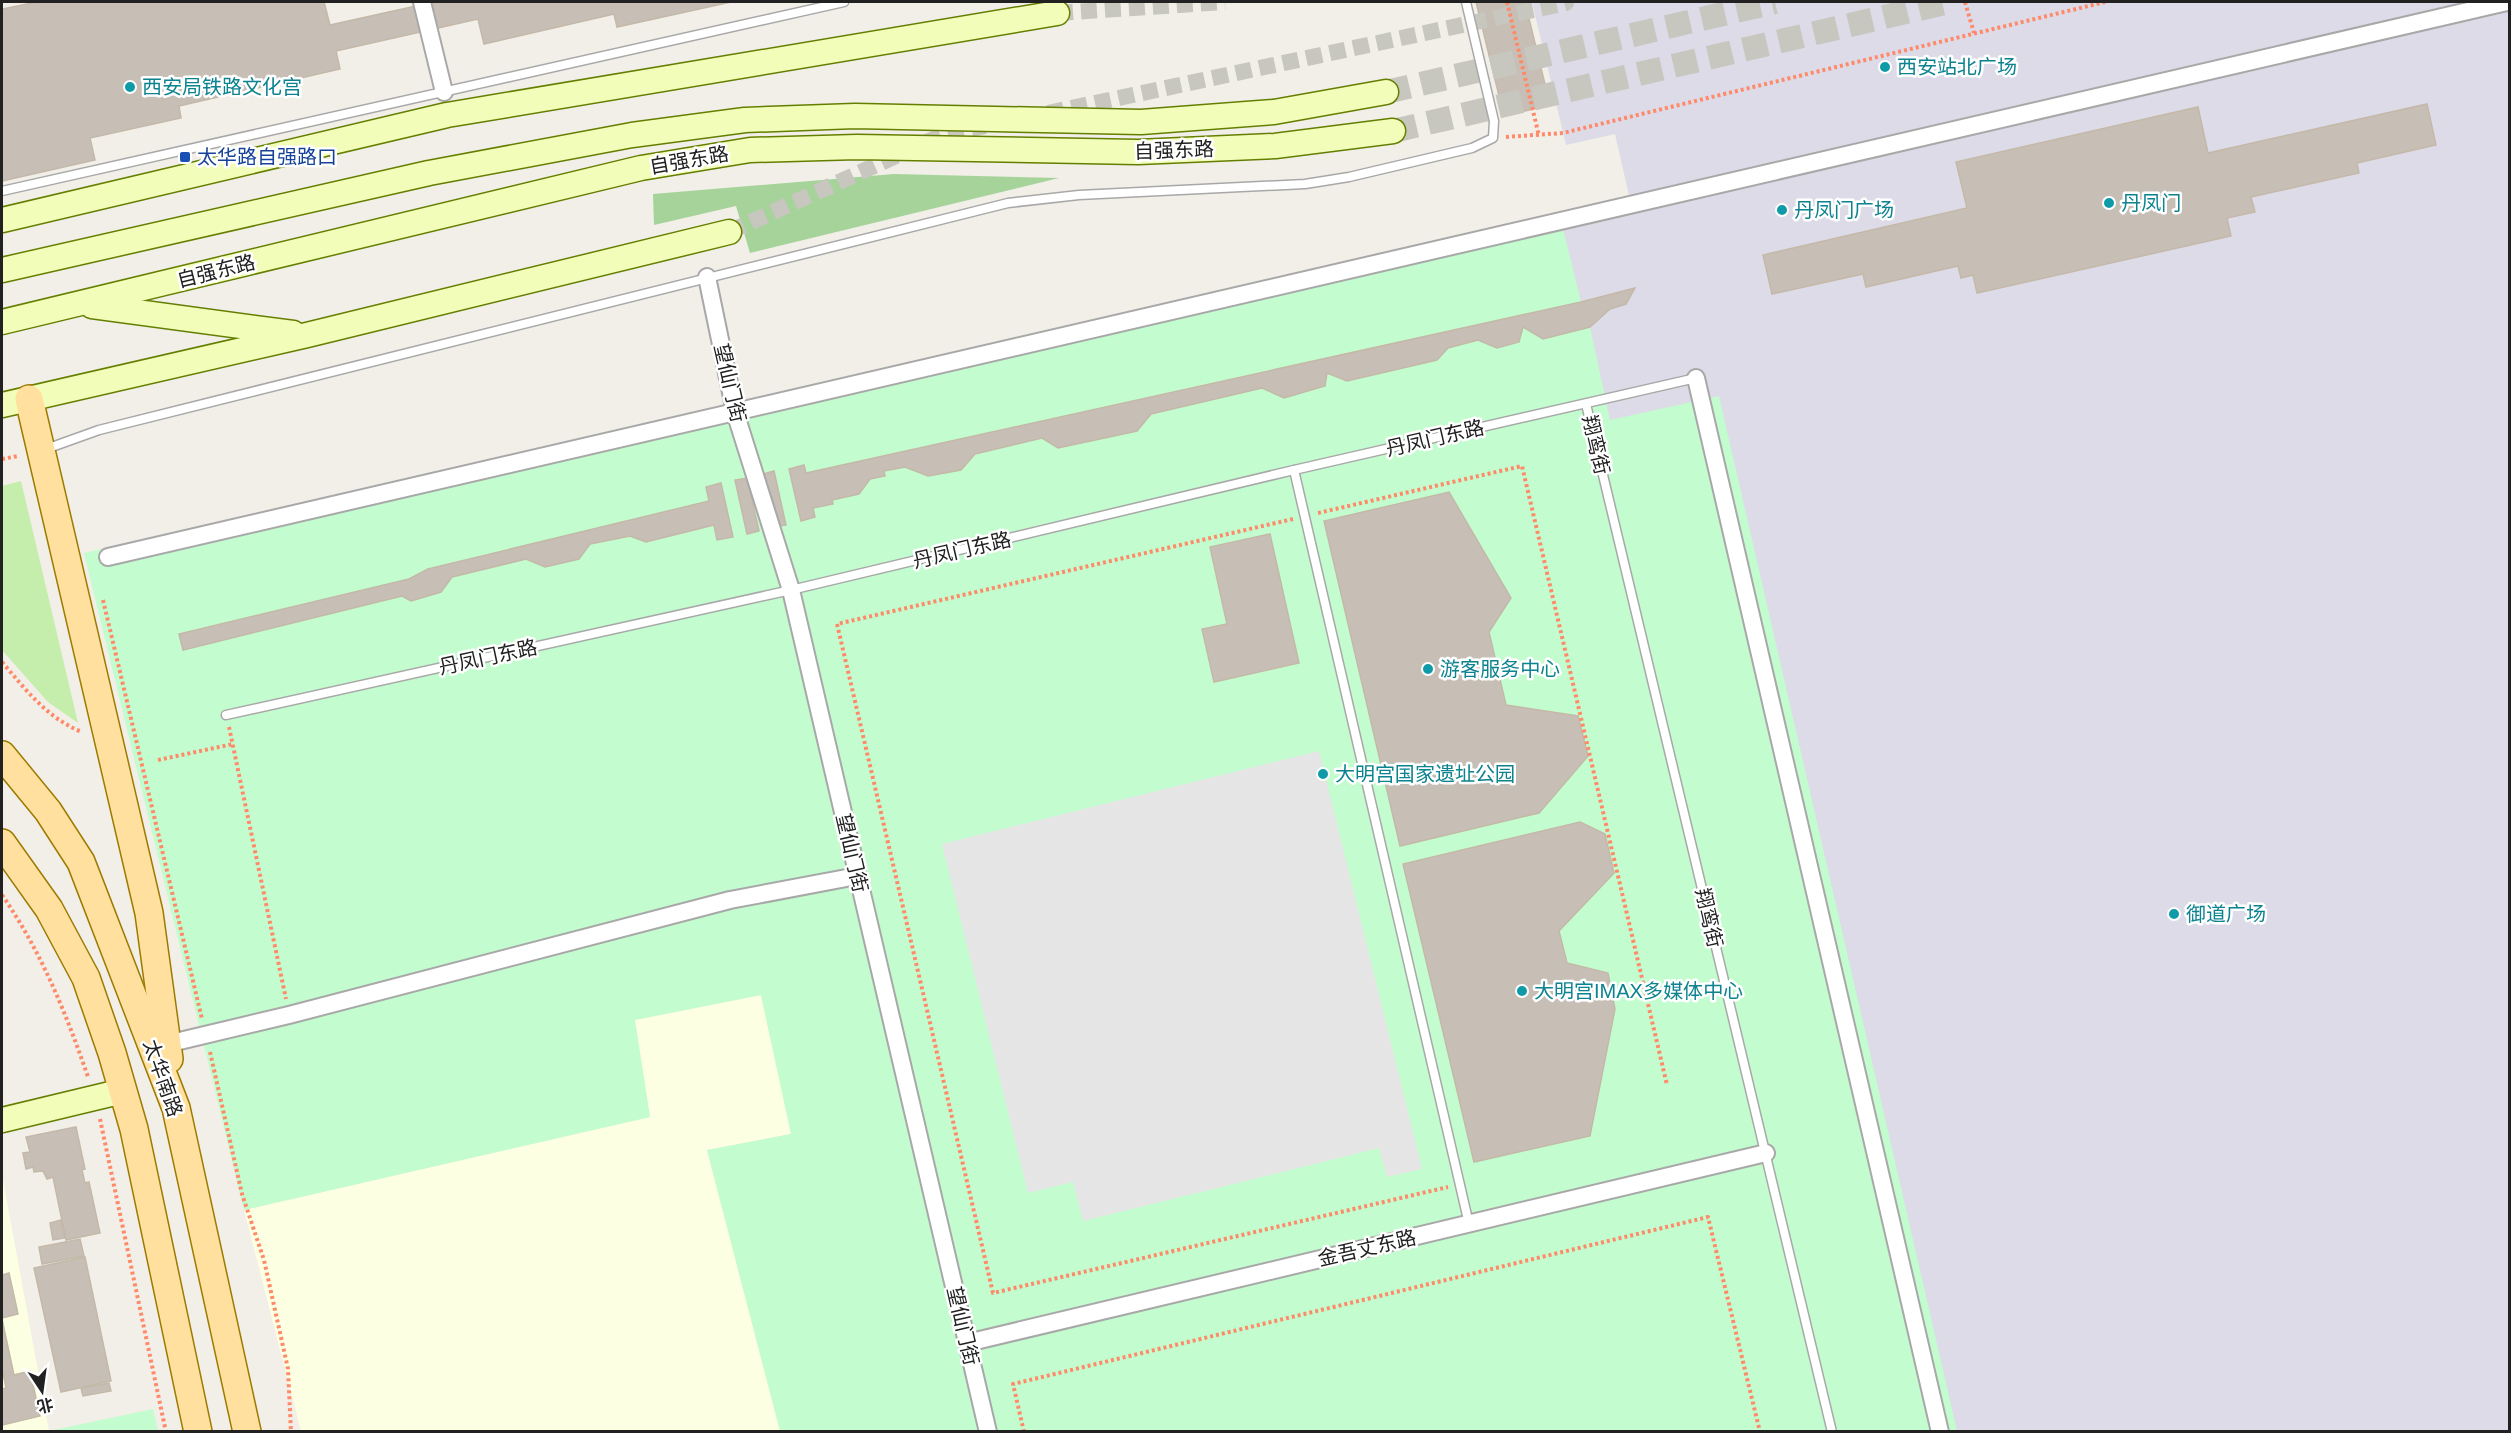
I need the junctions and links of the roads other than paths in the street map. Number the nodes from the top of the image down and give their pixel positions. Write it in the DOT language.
graph roads {
  1 [pos="422,2"];
  2 [pos="844,2"];
  3 [pos="1466,2"];
  4 [pos="2507,2"];
  5 [pos="1057,13"];
  6 [pos="444,92"];
  7 [pos="1386,92"];
  8 [pos="1393,131"];
  9 [pos="2,191"];
  10 [pos="2,220"];
  11 [pos="729,232"];
  12 [pos="2,270"];
  13 [pos="706,277"];
  14 [pos="78,304"];
  15 [pos="2,322"];
  16 [pos="307,334"];
  17 [pos="1696,378"];
  18 [pos="29,399"];
  19 [pos="1586,404"];
  20 [pos="2,405"];
  21 [pos="735,412"];
  22 [pos="42,450"];
  23 [pos="1294,470"];
  24 [pos="108,557"];
  25 [pos="791,590"];
  26 [pos="226,715"];
  27 [pos="2,755"];
  28 [pos="2,843"];
  29 [pos="857,876"];
  30 [pos="167,1044"];
  31 [pos="123,1091"];
  32 [pos="176,1108"];
  33 [pos="2,1120"];
  34 [pos="1766,1153"];
  35 [pos="1469,1224"];
  36 [pos="967,1342"];
  37 [pos="198,1431"];
  38 [pos="247,1431"];
  39 [pos="988,1431"];
  40 [pos="1832,1431"];
  41 [pos="1940,1431"];
  1 -- 6 [label="street"];
  2 -- 6 [label="lane"];
  3 -- 13 [label="lane"];
  4 -- 21 [label="street"];
  5 -- 10 [label="main road"];
  6 -- 9 [label="lane"];
  7 -- 12 [label="main road, 自强东路"];
  8 -- 14 [label="main road, 自强东路"];
  11 -- 16 [label="main road"];
  13 -- 21 [label="street, 望仙门街"];
  13 -- 22 [label="lane"];
  14 -- 15 [label="main road, 自强东路"];
  14 -- 16 [label="main road"];
  16 -- 18 [label="main road"];
  17 -- 19 [label="lane, 丹凤门东路"];
  17 -- 41 [label="street"];
  18 -- 20 [label="main road"];
  18 -- 22 [label="main road"];
  19 -- 23 [label="lane, 丹凤门东路"];
  19 -- 34 [label="lane, 翔鸾街"];
  21 -- 24 [label="street"];
  21 -- 25 [label="street, 望仙门街"];
  22 -- 30 [label="main road"];
  23 -- 25 [label="lane, 丹凤门东路"];
  23 -- 35 [label="lane"];
  25 -- 26 [label="lane, 丹凤门东路"];
  25 -- 29 [label="street, 望仙门街"];
  27 -- 32 [label="main road, 太华南路"];
  28 -- 31 [label="main road, 太华南路"];
  29 -- 30 [label="street"];
  29 -- 36 [label="street, 望仙门街"];
  30 -- 32 [label="main road"];
  31 -- 33 [label="main road"];
  31 -- 37 [label="main road, 太华南路"];
  32 -- 38 [label="main road, 太华南路"];
  34 -- 35 [label="street, 金吾丈东路"];
  34 -- 40 [label="lane, 翔鸾街"];
  35 -- 36 [label="street, 金吾丈东路"];
  36 -- 39 [label="street, 望仙门街"];
}
